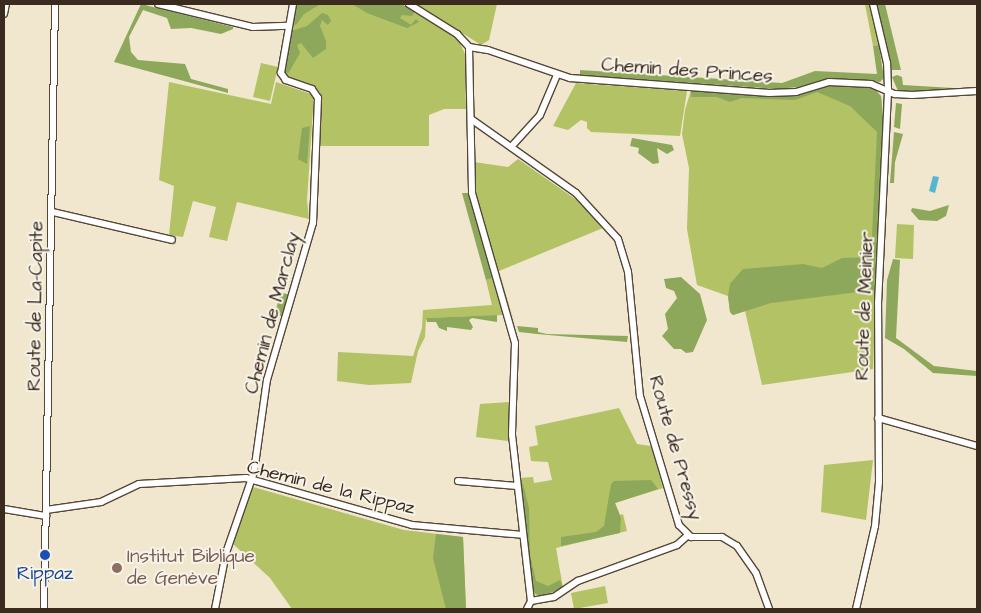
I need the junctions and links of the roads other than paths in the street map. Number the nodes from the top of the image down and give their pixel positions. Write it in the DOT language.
graph roads {
  1 [pos="6,4"];
  2 [pos="55,4"];
  3 [pos="158,4"];
  4 [pos="293,4"];
  5 [pos="409,4"];
  6 [pos="873,4"];
  7 [pos="4,14"];
  8 [pos="288,26"];
  9 [pos="469,47"];
  10 [pos="557,75"];
  11 [pos="888,89"];
  12 [pos="977,91"];
  13 [pos="471,119"];
  14 [pos="511,147"];
  15 [pos="52,212"];
  16 [pos="172,240"];
  17 [pos="625,344"];
  18 [pos="634,347"];
  19 [pos="878,418"];
  20 [pos="977,446"];
  21 [pos="252,480"];
  22 [pos="458,481"];
  23 [pos="517,486"];
  24 [pos="4,509"];
  25 [pos="46,513"];
  26 [pos="523,535"];
  27 [pos="688,535"];
  28 [pos="531,601"];
  29 [pos="44,609"];
  30 [pos="215,609"];
  31 [pos="527,609"];
  32 [pos="769,609"];
  33 [pos="856,609"];
  1 -- 7 [label="street"];
  2 -- 15 [label="street, Route de La-Capite"];
  3 -- 8 [label="street"];
  4 -- 8 [label="street"];
  5 -- 9 [label="street"];
  6 -- 11 [label="street, Route de Meinier"];
  8 -- 21 [label="street, Chemin de Marclay"];
  9 -- 10 [label="street, Chemin des Princes"];
  9 -- 13 [label="street"];
  10 -- 11 [label="street, Chemin des Princes"];
  10 -- 14 [label="street"];
  11 -- 12 [label="street, Chemin des Princes"];
  11 -- 19 [label="street, Route de Meinier"];
  13 -- 14 [label="street, Route de Pressy"];
  13 -- 23 [label="street"];
  14 -- 18 [label="street, Route de Pressy"];
  15 -- 16 [label="street"];
  15 -- 25 [label="street, Route de La-Capite"];
  17 -- 18 [label="street"];
  18 -- 27 [label="street, Route de Pressy"];
  19 -- 20 [label="street"];
  19 -- 33 [label="street, Route de Meinier"];
  21 -- 25 [label="street, Chemin de la Rippaz"];
  21 -- 26 [label="street, Chemin de la Rippaz"];
  21 -- 30 [label="street"];
  22 -- 23 [label="street"];
  23 -- 26 [label="street"];
  24 -- 25 [label="street, Chemin de la Rippaz"];
  25 -- 29 [label="street, Route de La-Capite"];
  26 -- 28 [label="street"];
  27 -- 28 [label="street"];
  27 -- 32 [label="street, Route de Pressy"];
  28 -- 31 [label="street"];
}
